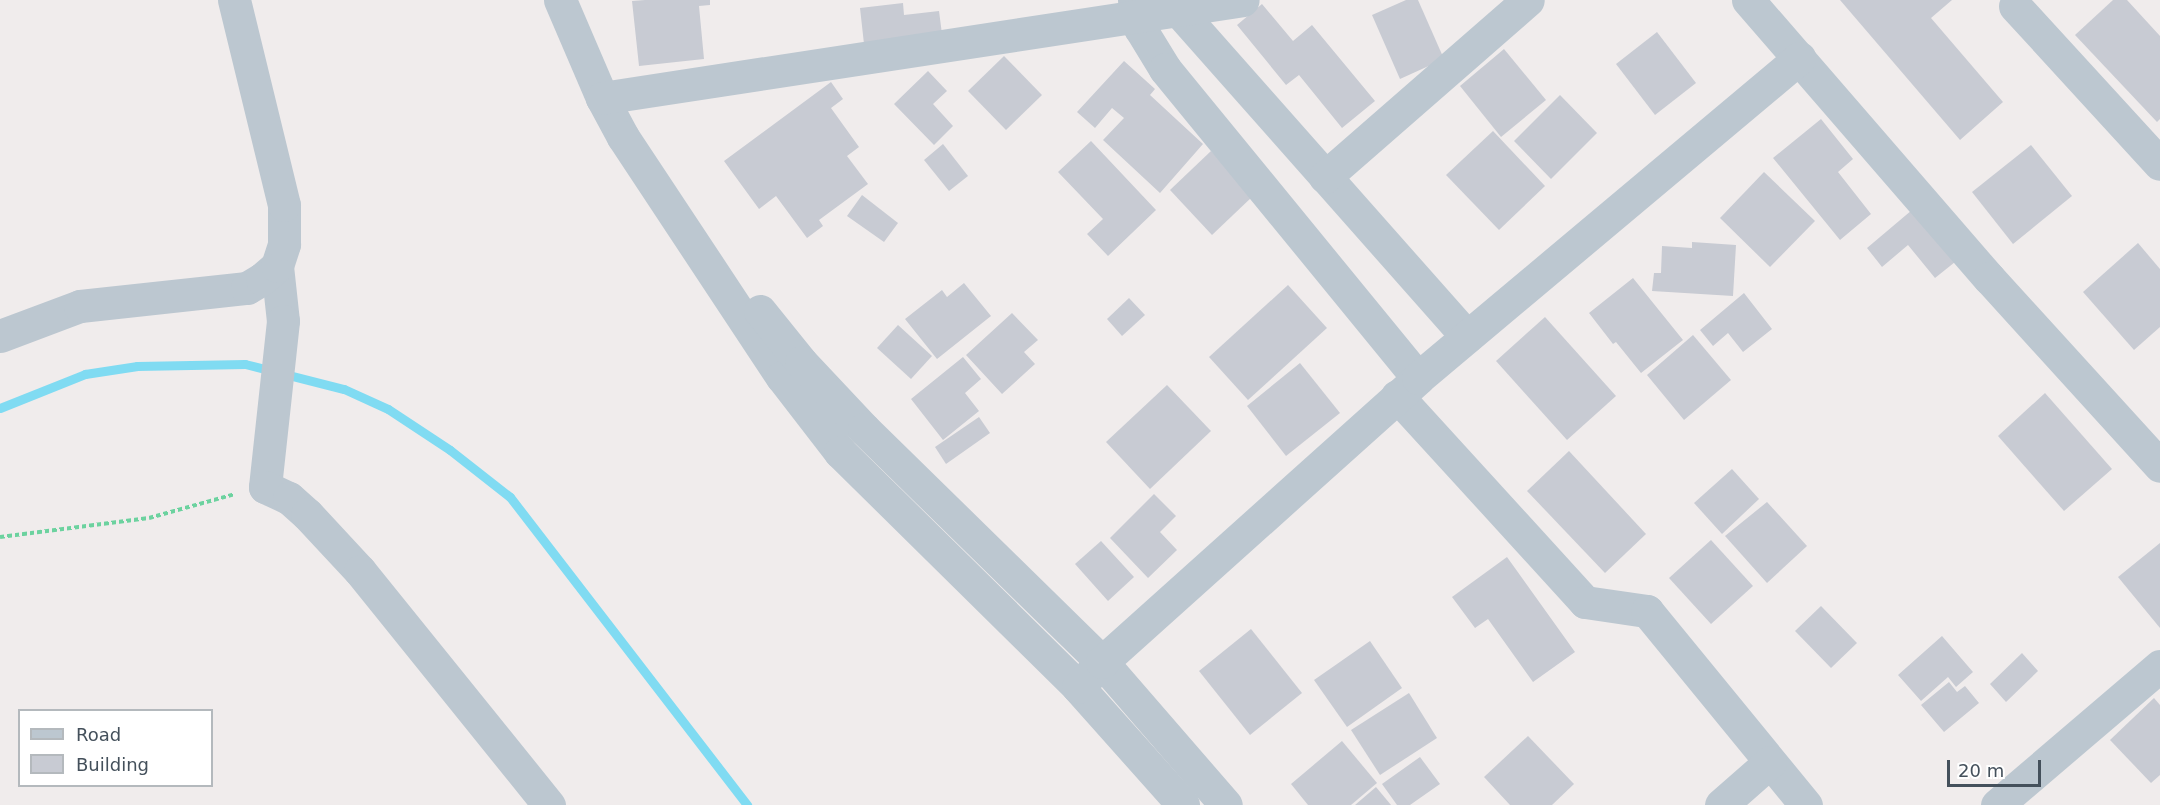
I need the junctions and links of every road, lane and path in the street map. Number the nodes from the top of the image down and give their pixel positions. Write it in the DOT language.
graph roads {
  1 [pos="234,0"];
  2 [pos="560,0"];
  3 [pos="1243,0"];
  4 [pos="1528,0"];
  5 [pos="1748,0"];
  6 [pos="2015,6"];
  7 [pos="1136,8"];
  8 [pos="1178,10"];
  9 [pos="1799,58"];
  10 [pos="602,98"];
  11 [pos="2160,164"];
  12 [pos="1325,177"];
  13 [pos="672,210"];
  14 [pos="277,266"];
  15 [pos="0,336"];
  16 [pos="1467,337"];
  17 [pos="1408,387"];
  18 [pos="2160,466"];
  19 [pos="265,487"];
  20 [pos="0,537"];
  21 [pos="1102,662"];
  22 [pos="2160,666"];
  23 [pos="1078,687"];
  24 [pos="1770,762"];
  25 [pos="549,805"];
  26 [pos="1183,805"];
  27 [pos="1226,805"];
  28 [pos="1721,805"];
  29 [pos="1806,805"];
  30 [pos="1997,805"];
  1 -- 14 [label="street"];
  2 -- 10 [label="street"];
  3 -- 8 [label="street"];
  4 -- 12 [label="street"];
  5 -- 9 [label="street"];
  6 -- 11 [label="street"];
  7 -- 8 [label="street"];
  7 -- 10 [label="street"];
  7 -- 17 [label="street"];
  8 -- 12 [label="street"];
  9 -- 16 [label="street"];
  9 -- 18 [label="street"];
  10 -- 13 [label="street"];
  12 -- 16 [label="street"];
  13 -- 21 [label="street"];
  13 -- 23 [label="street"];
  14 -- 15 [label="street"];
  14 -- 19 [label="street"];
  16 -- 17 [label="street"];
  17 -- 21 [label="street"];
  17 -- 24 [label="street"];
  19 -- 20 [label="path"];
  19 -- 25 [label="street"];
  21 -- 23 [label="street"];
  21 -- 27 [label="street"];
  22 -- 30 [label="street"];
  23 -- 26 [label="street"];
  24 -- 28 [label="street"];
  24 -- 29 [label="street"];
}
